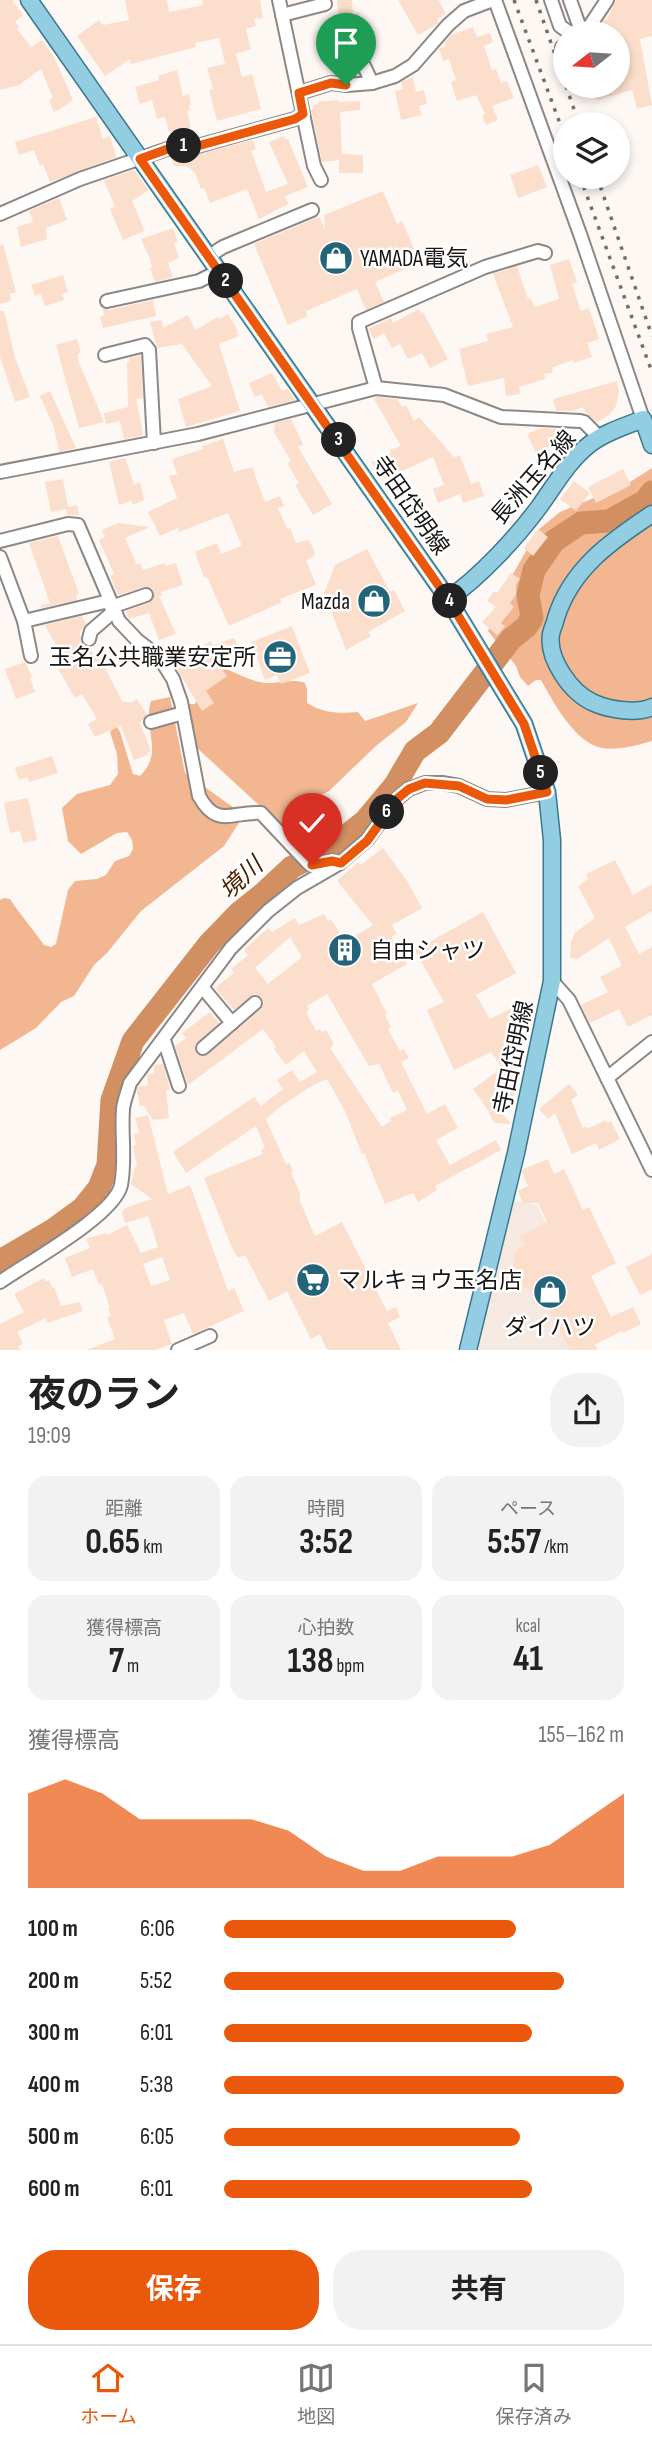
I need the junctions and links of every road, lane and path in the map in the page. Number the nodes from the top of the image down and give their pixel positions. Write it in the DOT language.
graph roads {
  1 [pos="29,0"];
  2 [pos="279,0"];
  3 [pos="494,0"];
  4 [pos="551,0"];
  5 [pos="570,0"];
  6 [pos="607,0"];
  7 [pos="325,4"];
  8 [pos="282,15"];
  9 [pos="558,21"];
  10 [pos="579,21"];
  11 [pos="592,21"];
  12 [pos="364,66"];
  13 [pos="372,83"];
  14 [pos="299,93"];
  15 [pos="303,114"];
  16 [pos="140,159"];
  17 [pos="321,180"];
  18 [pos="313,210"];
  19 [pos="0,214"];
  20 [pos="545,253"];
  21 [pos="209,256"];
  22 [pos="219,271"];
  23 [pos="107,301"];
  24 [pos="105,355"];
  25 [pos="376,388"];
  26 [pos="313,404"];
  27 [pos="643,419"];
  28 [pos="599,438"];
  29 [pos="154,443"];
  30 [pos="652,445"];
  31 [pos="0,472"];
  32 [pos="652,514"];
  33 [pos="0,541"];
  34 [pos="0,557"];
  35 [pos="146,595"];
  36 [pos="448,599"];
  37 [pos="111,606"];
  38 [pos="24,621"];
  39 [pos="89,639"];
  40 [pos="31,656"];
  41 [pos="652,707"];
  42 [pos="183,713"];
  43 [pos="151,722"];
  44 [pos="547,792"];
  45 [pos="341,863"];
  46 [pos="552,981"];
  47 [pos="203,988"];
  48 [pos="255,1003"];
  49 [pos="232,1023"];
  50 [pos="164,1040"];
  51 [pos="652,1042"];
  52 [pos="204,1048"];
  53 [pos="607,1078"];
  54 [pos="179,1086"];
  55 [pos="652,1170"];
  56 [pos="0,1282"];
  57 [pos="210,1336"];
  58 [pos="178,1350"];
  59 [pos="468,1350"];
  1 -- 16 [label="main road, 寺田岱明線"];
  2 -- 8 [label="street"];
  3 -- 13 [label="street"];
  3 -- 27 [label="street"];
  4 -- 9 [label="street"];
  5 -- 10 [label="street"];
  6 -- 11 [label="street"];
  7 -- 8 [label="street"];
  8 -- 14 [label="street"];
  12 -- 13 [label="street"];
  13 -- 14 [label="street"];
  14 -- 15 [label="street"];
  15 -- 16 [label="street"];
  15 -- 17 [label="street"];
  16 -- 19 [label="street"];
  16 -- 21 [label="main road, 寺田岱明線"];
  18 -- 21 [label="street"];
  20 -- 25 [label="street"];
  21 -- 22 [label="main road, 寺田岱明線"];
  22 -- 23 [label="street"];
  22 -- 26 [label="main road, 寺田岱明線"];
  24 -- 29 [label="street"];
  25 -- 26 [label="street"];
  25 -- 28 [label="street"];
  26 -- 29 [label="street"];
  26 -- 36 [label="main road, 寺田岱明線"];
  27 -- 28 [label="main road, 長洲玉名線"];
  27 -- 30 [label="main road"];
  28 -- 36 [label="main road, 長洲玉名線"];
  29 -- 31 [label="street"];
  32 -- 41 [label="main road"];
  33 -- 37 [label="street"];
  34 -- 38 [label="street"];
  35 -- 37 [label="street"];
  36 -- 44 [label="main road, 寺田岱明線"];
  37 -- 38 [label="street"];
  37 -- 39 [label="street"];
  37 -- 42 [label="street"];
  38 -- 40 [label="street"];
  42 -- 43 [label="street"];
  42 -- 45 [label="street"];
  44 -- 45 [label="street"];
  44 -- 46 [label="main road, 寺田岱明線"];
  45 -- 47 [label="street"];
  46 -- 53 [label="street"];
  46 -- 59 [label="main road, 寺田岱明線"];
  47 -- 49 [label="street"];
  47 -- 50 [label="street"];
  48 -- 49 [label="street"];
  49 -- 52 [label="street"];
  50 -- 54 [label="street"];
  50 -- 56 [label="street"];
  51 -- 53 [label="street"];
  53 -- 55 [label="street"];
  57 -- 58 [label="street"];
}
